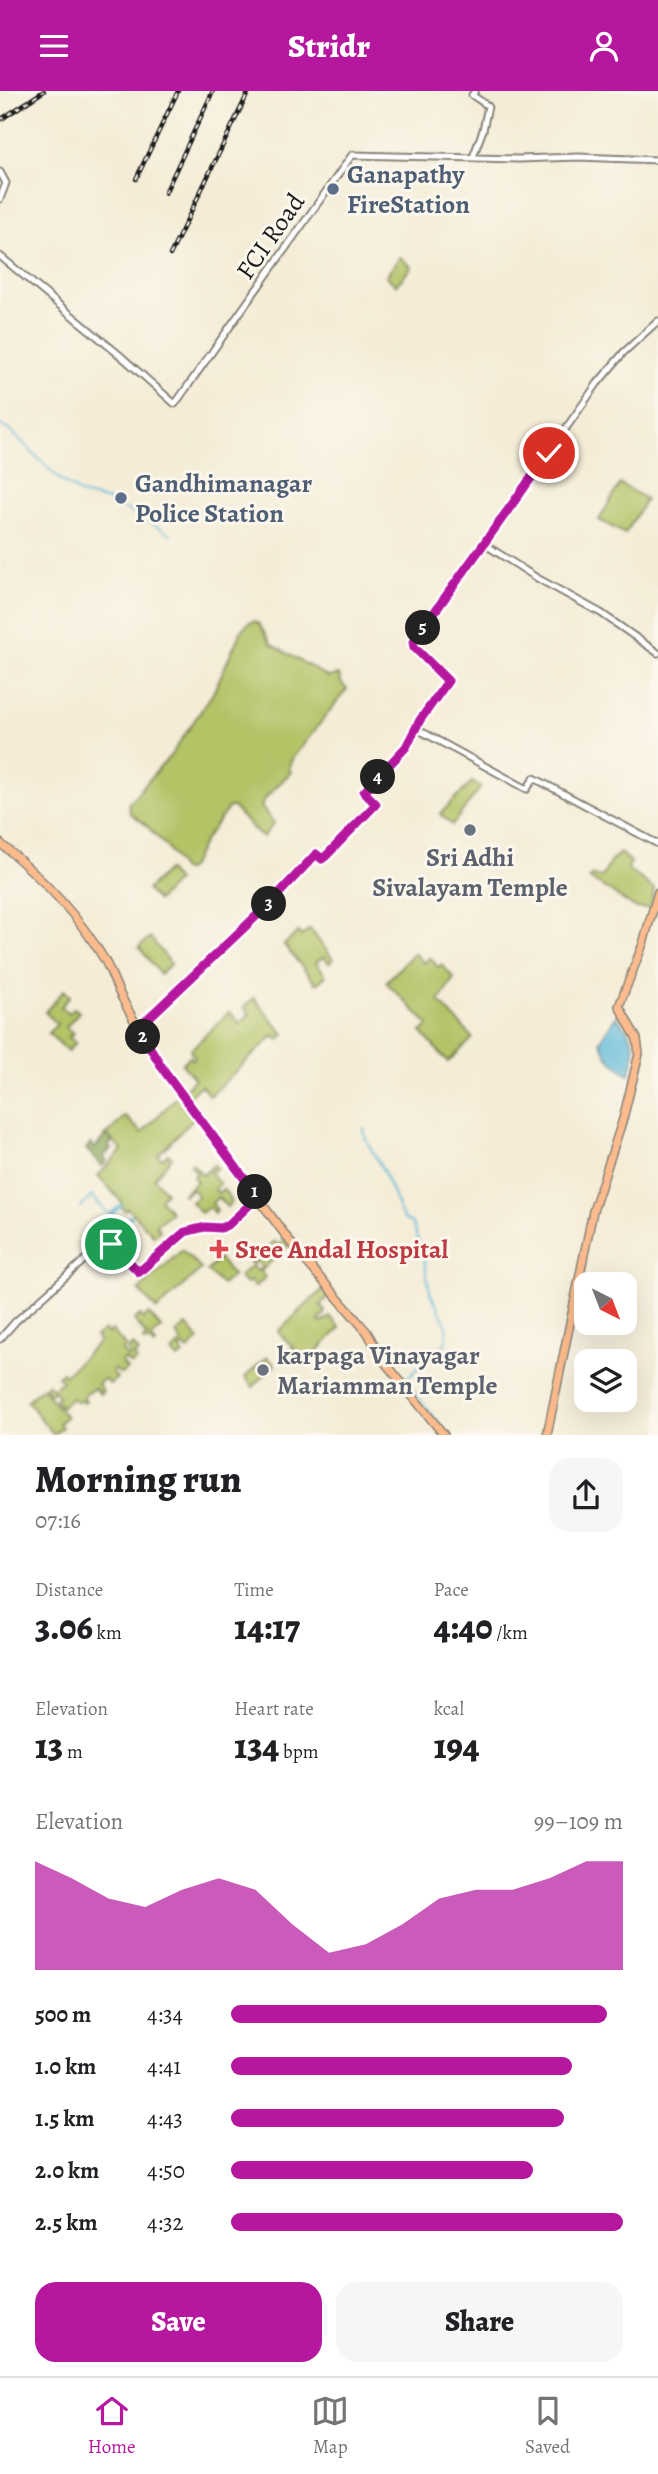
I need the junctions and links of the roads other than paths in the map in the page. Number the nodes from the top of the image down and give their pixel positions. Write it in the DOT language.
graph roads {
  1 [pos="475,91"];
  2 [pos="473,157"];
  3 [pos="658,160"];
  4 [pos="0,172"];
  5 [pos="0,199"];
  6 [pos="0,256"];
  7 [pos="658,321"];
  8 [pos="484,544"];
  9 [pos="658,653"];
  10 [pos="415,728"];
  11 [pos="0,843"];
  12 [pos="658,844"];
  13 [pos="658,892"];
  14 [pos="138,1028"];
  15 [pos="258,1197"];
  16 [pos="0,1339"];
  17 [pos="444,1434"];
  18 [pos="547,1434"];
  1 -- 2 [label="street"];
  2 -- 3 [label="street, FCI Road"];
  2 -- 6 [label="street, FCI Road"];
  4 -- 5 [label="street"];
  7 -- 8 [label="street"];
  8 -- 9 [label="street"];
  8 -- 10 [label="street"];
  10 -- 12 [label="street"];
  10 -- 14 [label="street"];
  11 -- 14 [label="main road"];
  13 -- 18 [label="main road"];
  14 -- 15 [label="main road"];
  15 -- 16 [label="street"];
  15 -- 17 [label="main road"];
}
